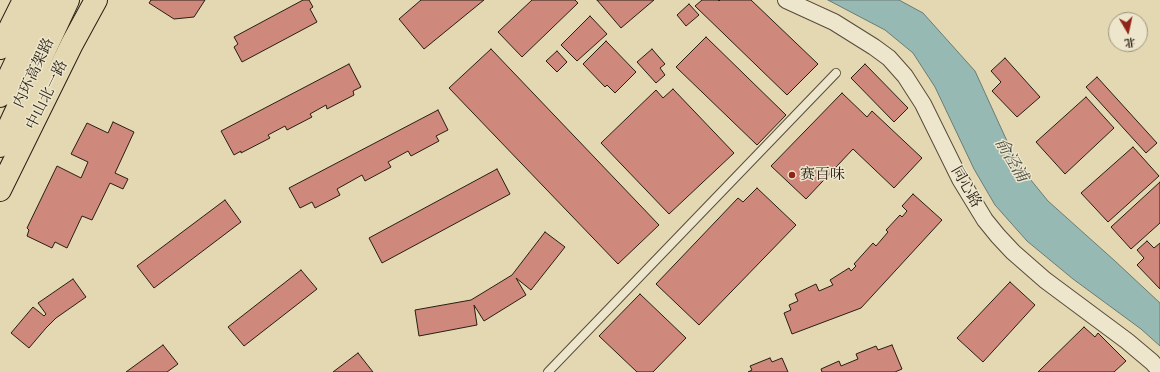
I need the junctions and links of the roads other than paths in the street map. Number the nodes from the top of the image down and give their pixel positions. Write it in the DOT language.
graph roads {
  1 [pos="24,0"];
  2 [pos="45,0"];
  3 [pos="68,0"];
  4 [pos="96,0"];
  5 [pos="786,0"];
  6 [pos="6,20"];
  7 [pos="0,48"];
  8 [pos="836,73"];
  9 [pos="0,96"];
  10 [pos="0,146"];
  11 [pos="0,190"];
  12 [pos="1160,370"];
  13 [pos="548,372"];
  1 -- 6 [label="main road"];
  2 -- 9 [label="main road, 内环高架路"];
  3 -- 10 [label="main road, 内环高架路"];
  4 -- 11 [label="main road, 中山北一路"];
  5 -- 12 [label="street, 同心路"];
  6 -- 7 [label="main road"];
  8 -- 13 [label="lane"];
}
